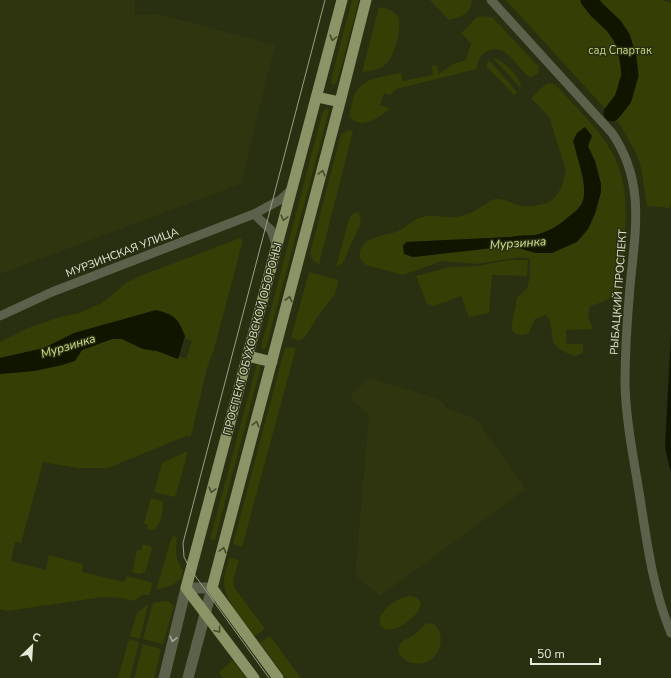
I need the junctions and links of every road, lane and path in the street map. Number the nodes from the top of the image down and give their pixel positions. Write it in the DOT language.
graph roads {
  1 [pos="342,0"];
  2 [pos="366,0"];
  3 [pos="491,0"];
  4 [pos="317,96"];
  5 [pos="340,102"];
  6 [pos="292,189"];
  7 [pos="254,214"];
  8 [pos="277,247"];
  9 [pos="0,316"];
  10 [pos="248,356"];
  11 [pos="272,362"];
  12 [pos="186,588"];
  13 [pos="212,588"];
  14 [pos="205,613"];
  15 [pos="671,633"];
  16 [pos="164,678"];
  17 [pos="188,678"];
  18 [pos="254,678"];
  19 [pos="278,678"];
  1 -- 4 [label="main road, ПРОСПЕКТ ОБУХОВСКОЙ ОБОРОНЫ, one-way"];
  2 -- 5 [label="main road"];
  3 -- 15 [label="street, РЫБАЦКИЙ ПРОСПЕКТ"];
  4 -- 5 [label="main road"];
  4 -- 6 [label="main road, ПРОСПЕКТ ОБУХОВСКОЙ ОБОРОНЫ"];
  11 -- 5 [label="main road, one-way"];
  6 -- 7 [label="street, МУРЗИНСКАЯ УЛИЦА"];
  6 -- 8 [label="main road, ПРОСПЕКТ ОБУХОВСКОЙ ОБОРОНЫ, one-way"];
  7 -- 8 [label="street"];
  7 -- 9 [label="street, МУРЗИНСКАЯ УЛИЦА"];
  8 -- 10 [label="main road, ПРОСПЕКТ ОБУХОВСКОЙ ОБОРОНЫ"];
  10 -- 11 [label="main road"];
  10 -- 12 [label="main road, ПРОСПЕКТ ОБУХОВСКОЙ ОБОРОНЫ, one-way"];
  13 -- 11 [label="main road, one-way"];
  12 -- 13 [label="street"];
  12 -- 14 [label="main road"];
  12 -- 16 [label="street, ПРОСПЕКТ ОБУХОВСКОЙ ОБОРОНЫ, one-way"];
  13 -- 14 [label="street"];
  13 -- 19 [label="main road"];
  14 -- 17 [label="street"];
  14 -- 18 [label="main road, one-way"];
}
